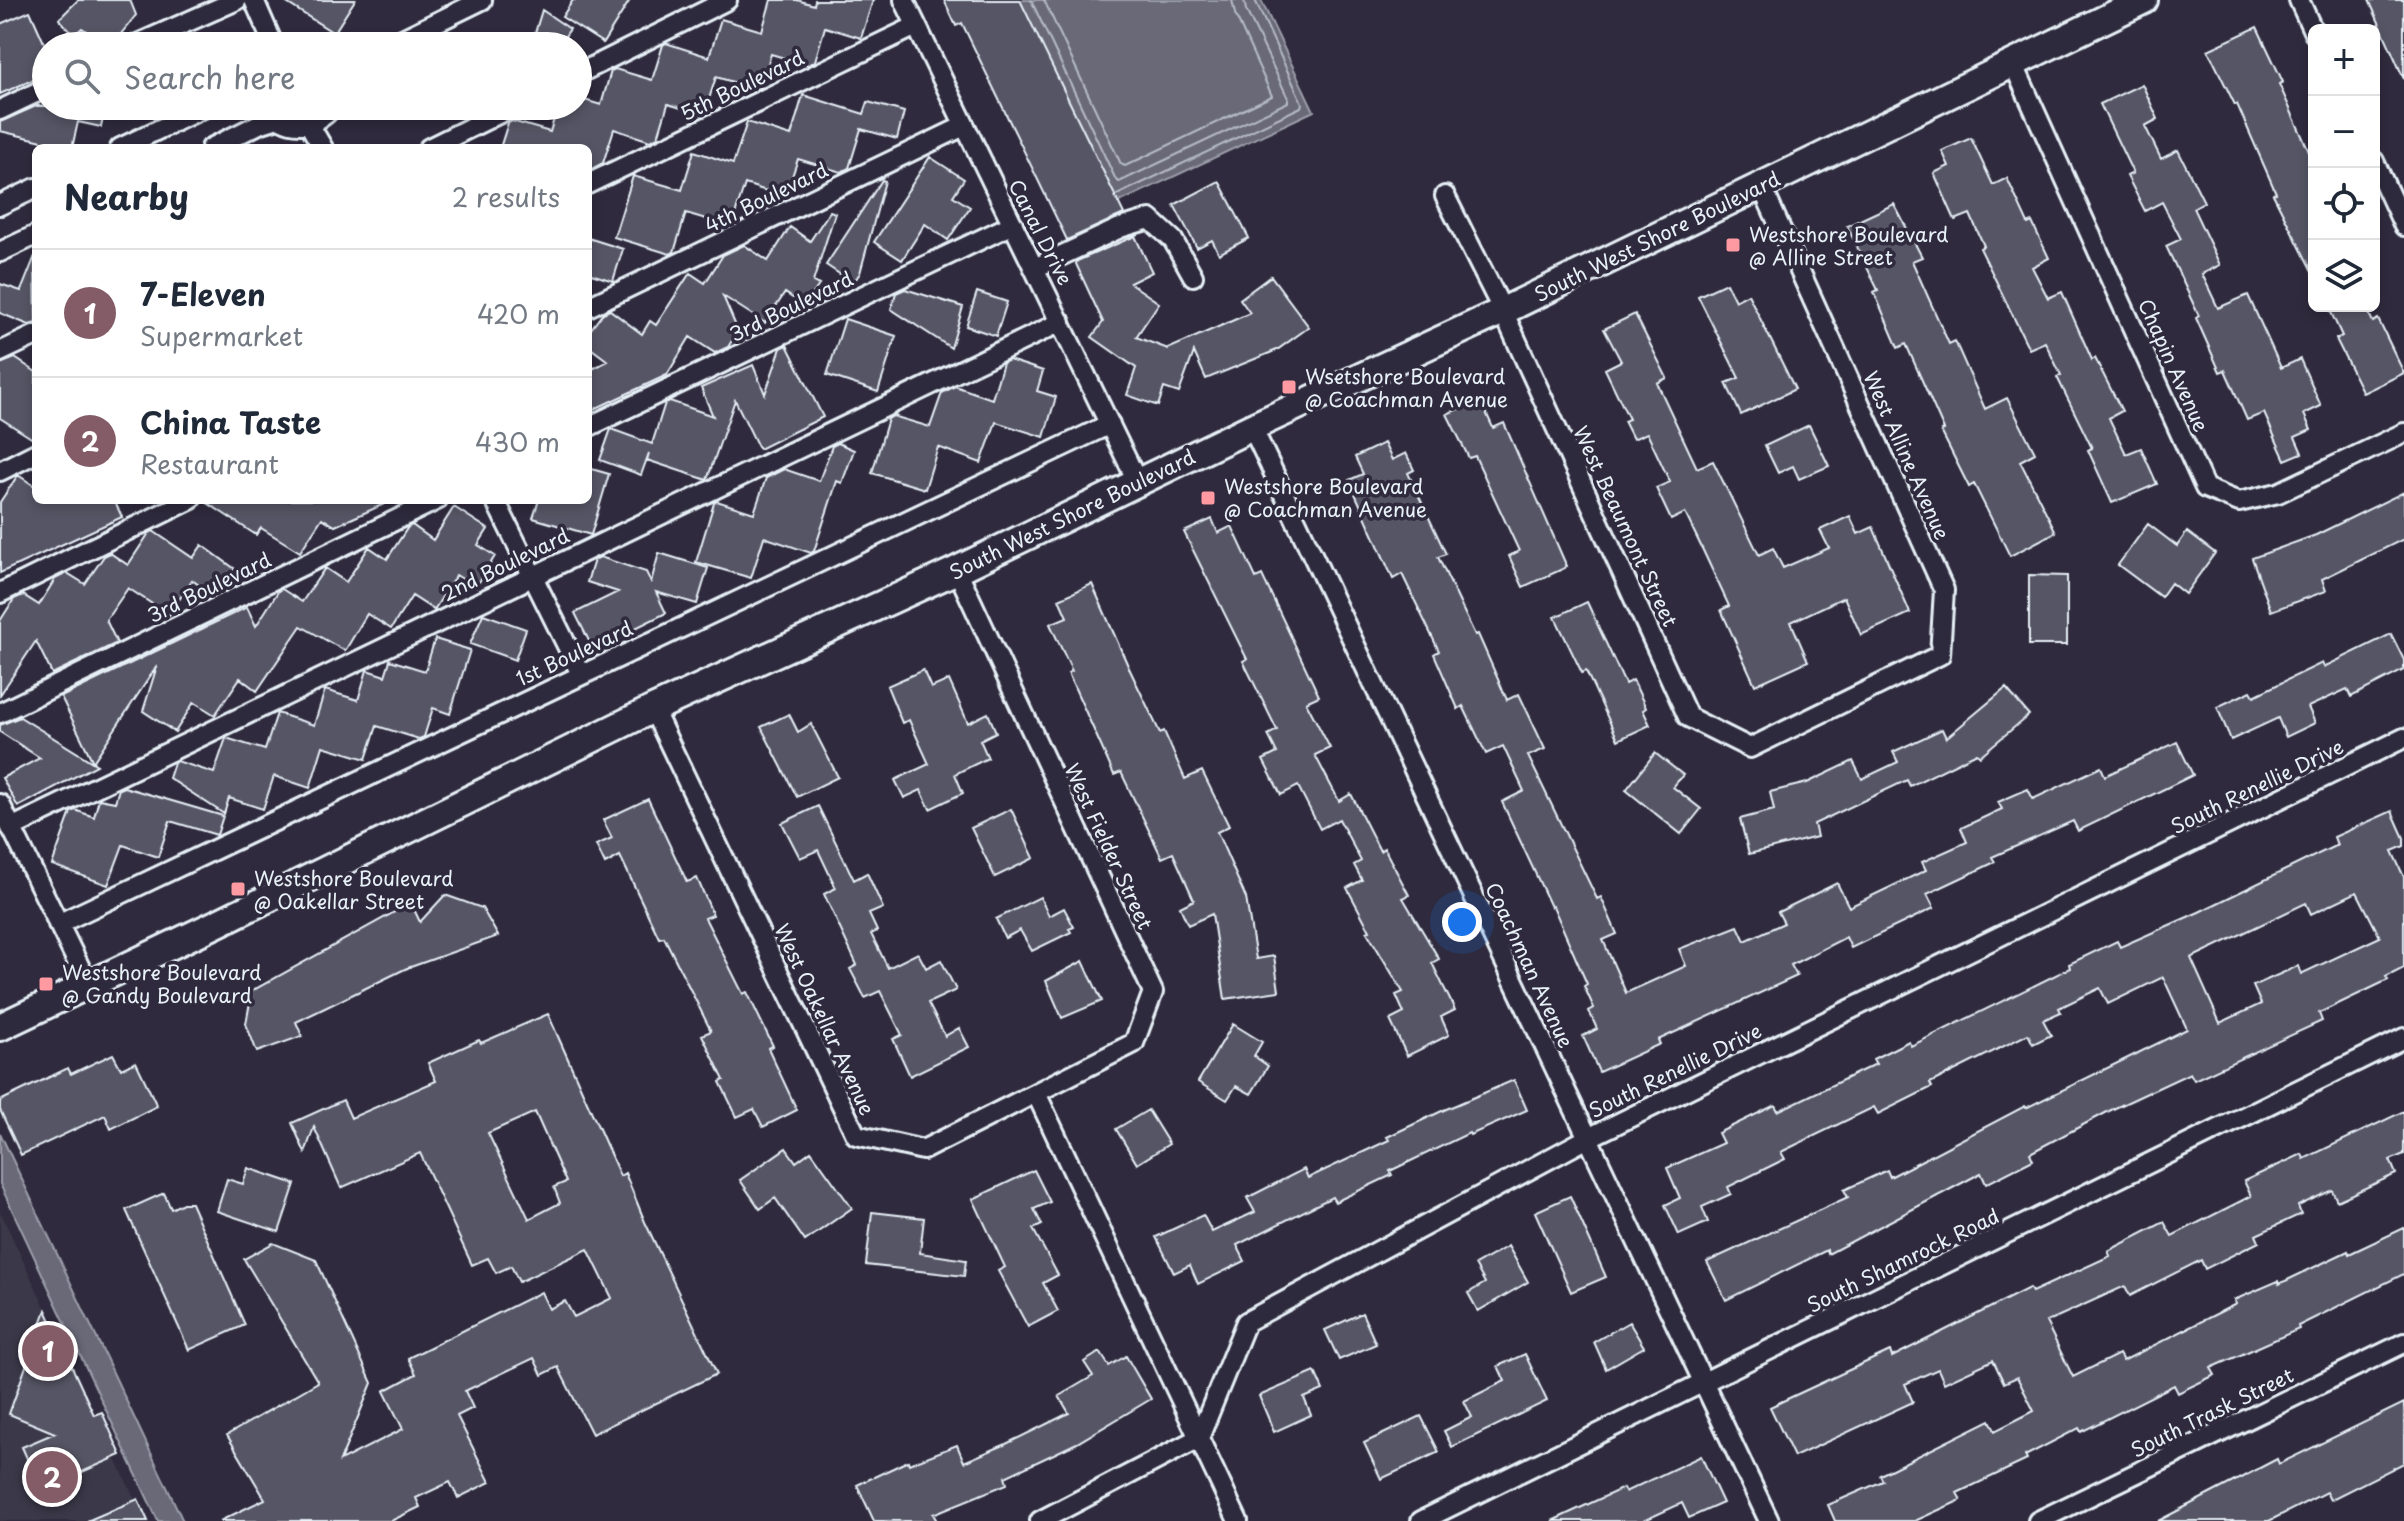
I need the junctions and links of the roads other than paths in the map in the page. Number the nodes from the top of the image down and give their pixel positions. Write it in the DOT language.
graph roads {
  1 [pos="237,0"];
  2 [pos="254,0"];
  3 [pos="482,0"];
  4 [pos="727,0"];
  5 [pos="904,0"];
  6 [pos="2144,0"];
  7 [pos="2299,0"];
  8 [pos="2310,24"];
  9 [pos="916,26"];
  10 [pos="165,32"];
  11 [pos="268,32"];
  12 [pos="417,32"];
  13 [pos="2013,63"];
  14 [pos="592,67"];
  15 [pos="32,95"];
  16 [pos="0,110"];
  17 [pos="179,120"];
  18 [pos="264,120"];
  19 [pos="289,120"];
  20 [pos="317,120"];
  21 [pos="486,120"];
  22 [pos="309,124"];
  23 [pos="964,126"];
  24 [pos="128,144"];
  25 [pos="219,144"];
  26 [pos="321,144"];
  27 [pos="437,144"];
  28 [pos="2377,168"];
  29 [pos="592,182"];
  30 [pos="1761,185"];
  31 [pos="32,190"];
  32 [pos="1445,196"];
  33 [pos="0,205"];
  34 [pos="1013,224"];
  35 [pos="2404,226"];
  36 [pos="32,237"];
  37 [pos="0,252"];
  38 [pos="1035,268"];
  39 [pos="1193,276"];
  40 [pos="592,305"];
  41 [pos="1503,311"];
  42 [pos="1061,322"];
  43 [pos="32,337"];
  44 [pos="0,352"];
  45 [pos="592,425"];
  46 [pos="1252,427"];
  47 [pos="1114,432"];
  48 [pos="2404,433"];
  49 [pos="32,455"];
  50 [pos="0,471"];
  51 [pos="1138,483"];
  52 [pos="182,504"];
  53 [pos="429,504"];
  54 [pos="497,504"];
  55 [pos="957,570"];
  56 [pos="533,575"];
  57 [pos="0,593"];
  58 [pos="581,674"];
  59 [pos="1847,702"];
  60 [pos="653,709"];
  61 [pos="0,713"];
  62 [pos="2404,738"];
  63 [pos="0,804"];
  64 [pos="11,828"];
  65 [pos="58,924"];
  66 [pos="88,984"];
  67 [pos="0,1027"];
  68 [pos="2404,1038"];
  69 [pos="1036,1093"];
  70 [pos="1588,1138"];
  71 [pos="2404,1343"];
  72 [pos="1703,1382"];
  73 [pos="1199,1438"];
  74 [pos="1040,1521"];
  75 [pos="1238,1521"];
  76 [pos="1421,1521"];
  77 [pos="1769,1521"];
  78 [pos="2038,1521"];
  1 -- 10 [label="street"];
  2 -- 11 [label="street"];
  3 -- 12 [label="street"];
  4 -- 14 [label="street"];
  5 -- 9 [label="street, Canal Drive"];
  6 -- 13 [label="street, South West Shore Boulevard"];
  7 -- 8 [label="street"];
  9 -- 23 [label="street, Canal Drive"];
  9 -- 29 [label="street, 5th Boulevard"];
  13 -- 30 [label="street, South West Shore Boulevard"];
  13 -- 48 [label="street, Chapin Avenue"];
  15 -- 16 [label="street"];
  17 -- 24 [label="street"];
  18 -- 25 [label="street"];
  19 -- 22 [label="street"];
  20 -- 22 [label="street"];
  21 -- 27 [label="street"];
  22 -- 26 [label="street"];
  23 -- 34 [label="street, Canal Drive"];
  23 -- 40 [label="street, 4th Boulevard"];
  28 -- 35 [label="street"];
  30 -- 41 [label="street, South West Shore Boulevard"];
  30 -- 59 [label="street, West Alline Avenue"];
  31 -- 33 [label="street"];
  32 -- 41 [label="street, West Beaumont Street"];
  34 -- 38 [label="street, Canal Drive"];
  34 -- 45 [label="street, 3rd Boulevard"];
  36 -- 37 [label="street"];
  38 -- 39 [label="street"];
  38 -- 42 [label="street, Canal Drive"];
  41 -- 46 [label="street, South West Shore Boulevard"];
  41 -- 59 [label="street, West Beaumont Street"];
  42 -- 47 [label="street, Canal Drive"];
  42 -- 56 [label="street, 2nd Boulevard"];
  43 -- 44 [label="street"];
  46 -- 51 [label="street, South West Shore Boulevard"];
  46 -- 70 [label="street, Coachman Avenue"];
  47 -- 51 [label="street, Canal Drive"];
  47 -- 58 [label="street, 1st Boulevard"];
  49 -- 50 [label="street"];
  51 -- 55 [label="street, South West Shore Boulevard"];
  52 -- 57 [label="street"];
  53 -- 61 [label="street, 3rd Boulevard"];
  54 -- 56 [label="street"];
  55 -- 60 [label="street, South West Shore Boulevard"];
  55 -- 69 [label="street, West Fielder Street"];
  56 -- 58 [label="street"];
  56 -- 64 [label="street, 2nd Boulevard"];
  58 -- 65 [label="street, 1st Boulevard"];
  60 -- 66 [label="street, South West Shore Boulevard"];
  60 -- 69 [label="street, West Oakellar Avenue"];
  62 -- 70 [label="street, South Renellie Drive"];
  63 -- 64 [label="street"];
  64 -- 65 [label="street"];
  65 -- 66 [label="street"];
  66 -- 67 [label="street, South West Shore Boulevard"];
  68 -- 72 [label="street, South Shamrock Road"];
  69 -- 73 [label="street"];
  70 -- 72 [label="street, Coachman Avenue"];
  70 -- 73 [label="street, South Renellie Drive"];
  71 -- 78 [label="street, South Trask Street"];
  72 -- 76 [label="street, South Shamrock Road"];
  72 -- 77 [label="street, Coachman Avenue"];
  73 -- 74 [label="street"];
  73 -- 75 [label="street"];
}
